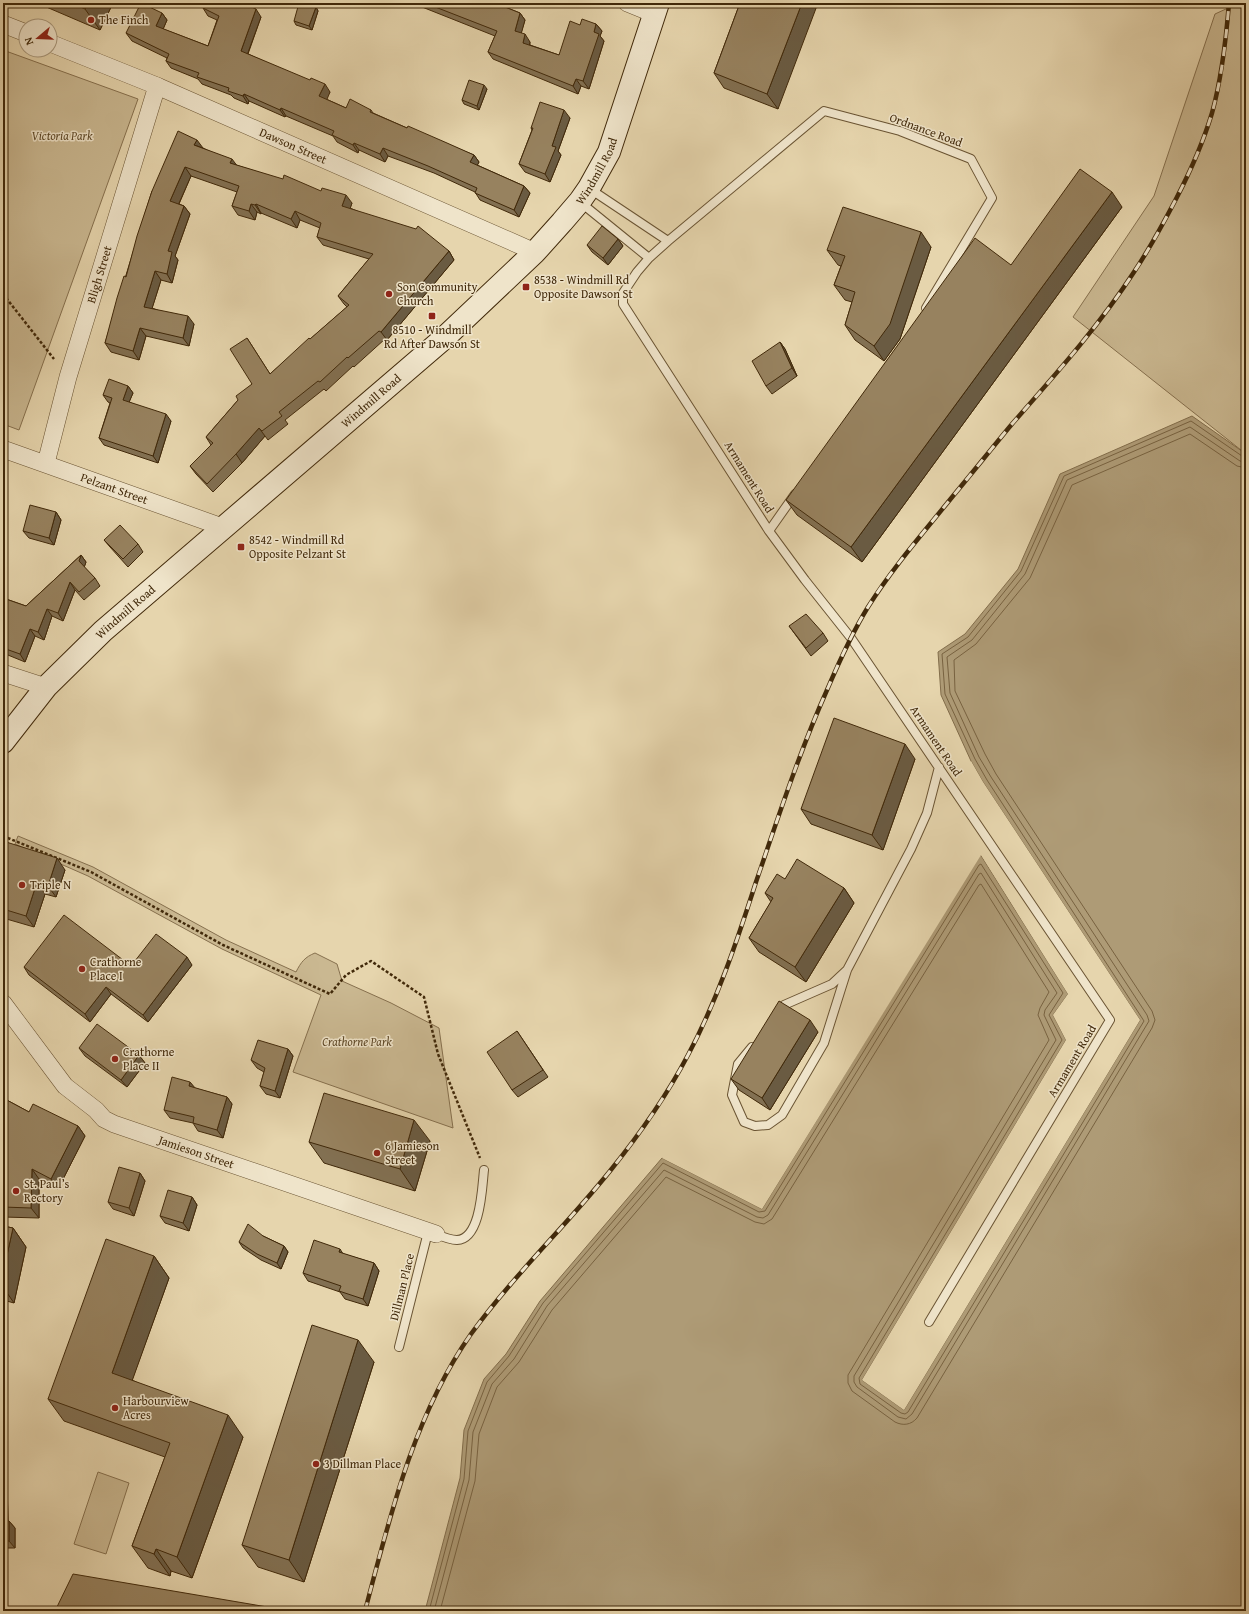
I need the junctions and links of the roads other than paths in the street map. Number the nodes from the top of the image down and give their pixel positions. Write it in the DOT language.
graph roads {
  1 [pos="627,3"];
  2 [pos="656,8"];
  3 [pos="3,24"];
  4 [pos="18,30"];
  5 [pos="58,46"];
  6 [pos="157,86"];
  7 [pos="584,195"];
  8 [pos="668,241"];
  9 [pos="535,252"];
  10 [pos="648,258"];
  11 [pos="920,317"];
  12 [pos="3,449"];
  13 [pos="46,464"];
  14 [pos="801,486"];
  15 [pos="225,528"];
  16 [pos="769,531"];
  17 [pos="3,673"];
  18 [pos="46,687"];
  19 [pos="3,742"];
  20 [pos="939,767"];
  21 [pos="847,970"];
  22 [pos="3,1003"];
  23 [pos="775,1017"];
  24 [pos="757,1040"];
  25 [pos="484,1170"];
  26 [pos="432,1233"];
  27 [pos="929,1322"];
  28 [pos="399,1347"];
  1 -- 2 [label="street"];
  2 -- 7 [label="main road, Windmill Road"];
  3 -- 4 [label="street"];
  5 -- 6 [label="street, Dawson Street"];
  6 -- 9 [label="street, Dawson Street"];
  6 -- 13 [label="street, Bligh Street"];
  7 -- 8 [label="lane"];
  7 -- 9 [label="main road, Windmill Road"];
  7 -- 10 [label="lane"];
  8 -- 10 [label="lane, Ordnance Road"];
  8 -- 11 [label="lane, Ordnance Road"];
  9 -- 15 [label="main road, Windmill Road"];
  10 -- 16 [label="lane, Armament Road"];
  12 -- 13 [label="street, Pelzant Street"];
  13 -- 15 [label="street, Pelzant Street"];
  14 -- 16 [label="lane"];
  15 -- 18 [label="main road, Windmill Road"];
  16 -- 20 [label="lane, Armament Road"];
  17 -- 18 [label="street"];
  18 -- 19 [label="main road, Windmill Road"];
  20 -- 21 [label="lane"];
  20 -- 27 [label="lane, Armament Road"];
  21 -- 23 [label="lane"];
  21 -- 24 [label="lane"];
  22 -- 26 [label="street, Jamieson Street"];
  25 -- 26 [label="lane"];
  26 -- 28 [label="lane, Dillman Place"];
}
